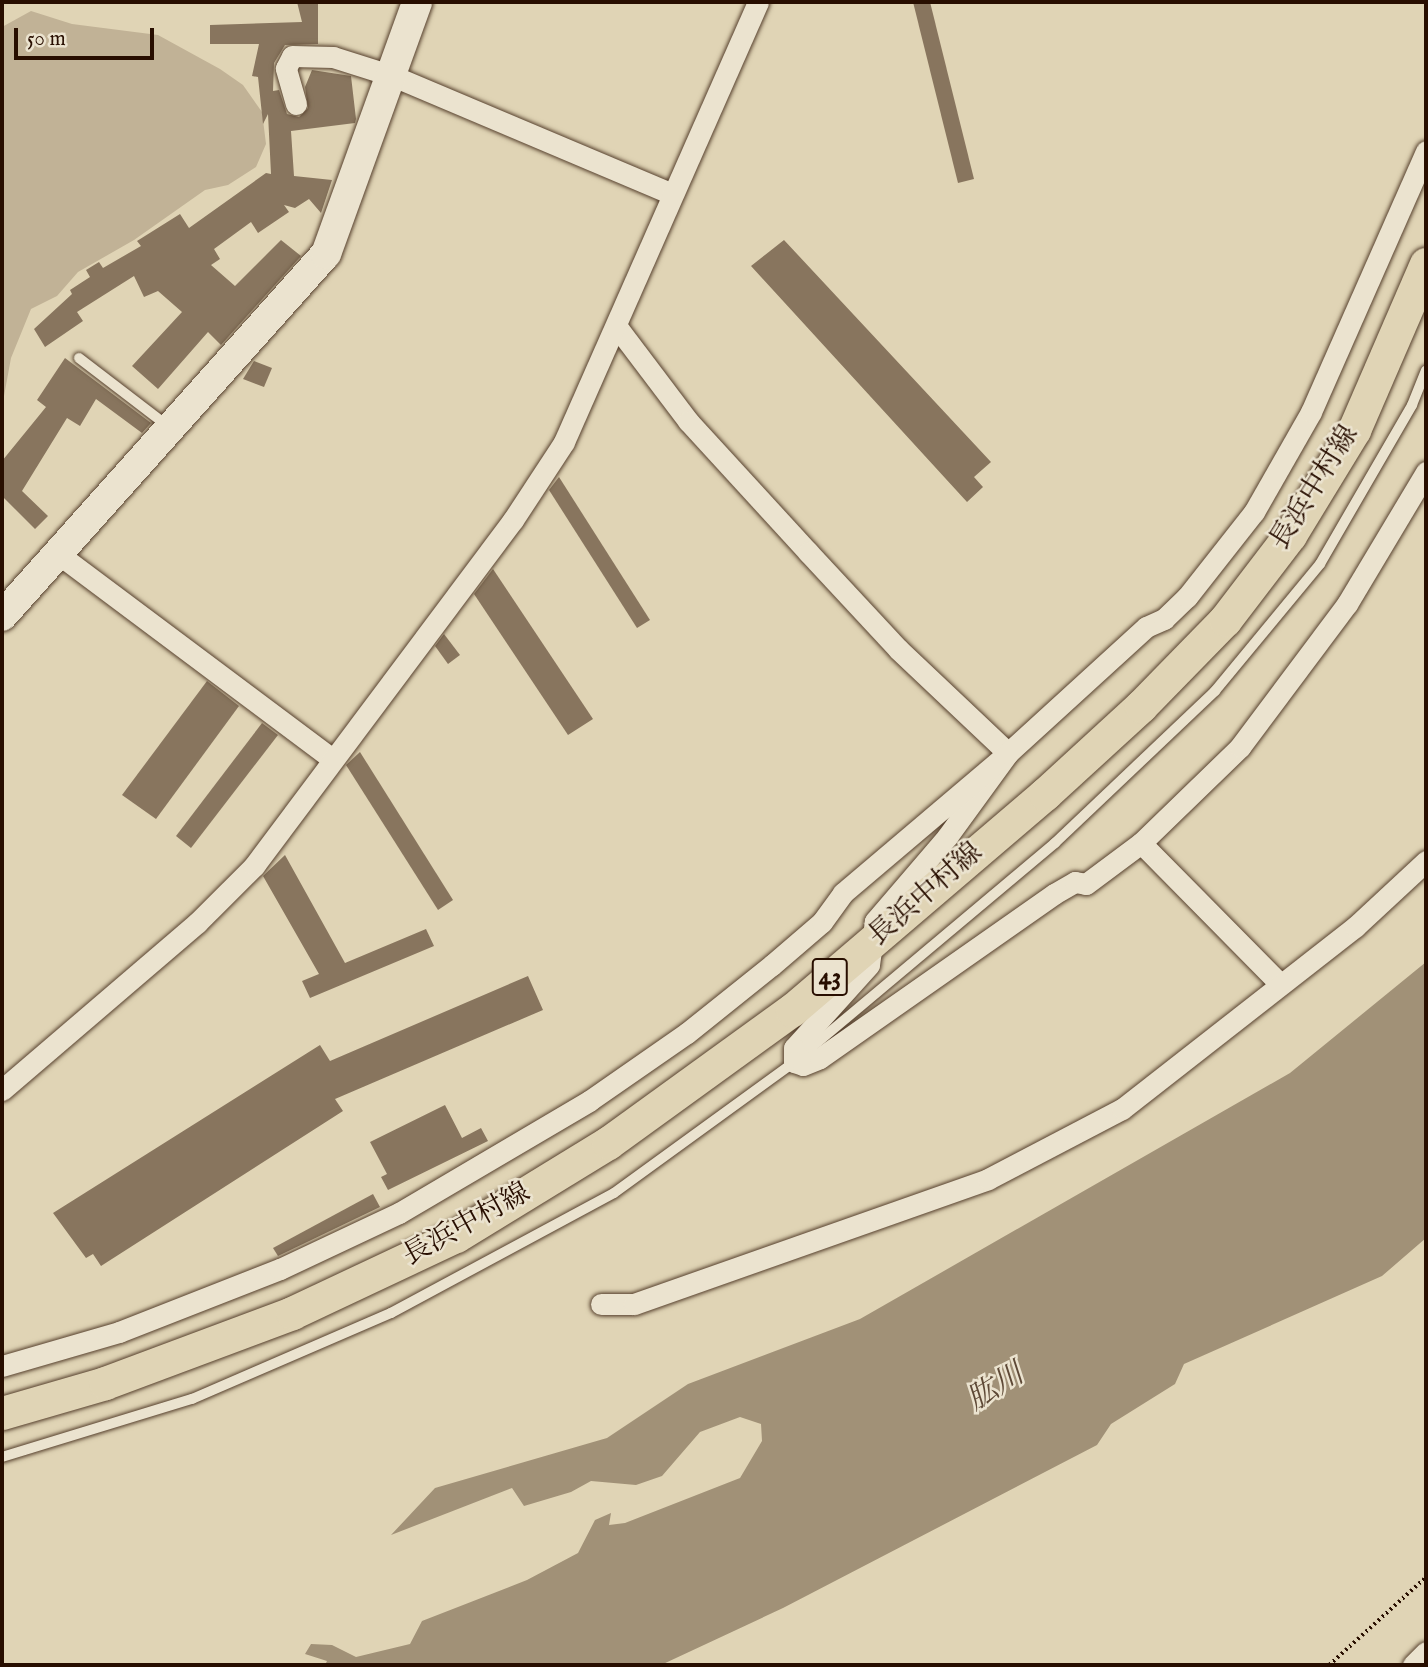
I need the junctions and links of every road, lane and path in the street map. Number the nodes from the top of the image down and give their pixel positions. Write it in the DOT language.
graph roads {
  1 [pos="417,2"];
  2 [pos="758,2"];
  3 [pos="393,76"];
  4 [pos="296,104"];
  5 [pos="1426,151"];
  6 [pos="672,194"];
  7 [pos="1426,264"];
  8 [pos="617,327"];
  9 [pos="79,358"];
  10 [pos="1426,371"];
  11 [pos="169,426"];
  12 [pos="1426,472"];
  13 [pos="57,553"];
  14 [pos="2,616"];
  15 [pos="1008,753"];
  16 [pos="332,759"];
  17 [pos="1141,843"];
  18 [pos="1426,861"];
  19 [pos="872,942"];
  20 [pos="1280,984"];
  21 [pos="794,1062"];
  22 [pos="2,1090"];
  23 [pos="601,1304"];
  24 [pos="2,1366"];
  25 [pos="2,1413"];
  26 [pos="2,1457"];
  27 [pos="1426,1577"];
  28 [pos="1426,1652"];
  29 [pos="1329,1665"];
  30 [pos="1413,1665"];
  1 -- 3 [label="street"];
  2 -- 6 [label="street"];
  3 -- 4 [label="street"];
  3 -- 6 [label="street"];
  3 -- 11 [label="street"];
  5 -- 15 [label="street"];
  6 -- 8 [label="street"];
  7 -- 19 [label="main road, 長浜中村線 / 43"];
  8 -- 15 [label="street"];
  8 -- 16 [label="street"];
  9 -- 11 [label="lane"];
  10 -- 21 [label="lane"];
  11 -- 13 [label="street"];
  12 -- 17 [label="street"];
  13 -- 14 [label="street"];
  13 -- 16 [label="street"];
  15 -- 19 [label="street"];
  15 -- 24 [label="street"];
  16 -- 22 [label="street"];
  17 -- 20 [label="street"];
  17 -- 21 [label="street"];
  18 -- 20 [label="street"];
  19 -- 21 [label="street"];
  19 -- 25 [label="main road, 長浜中村線 / 43"];
  20 -- 23 [label="street"];
  21 -- 26 [label="lane"];
  27 -- 29 [label="path"];
  28 -- 30 [label="street"];
}
